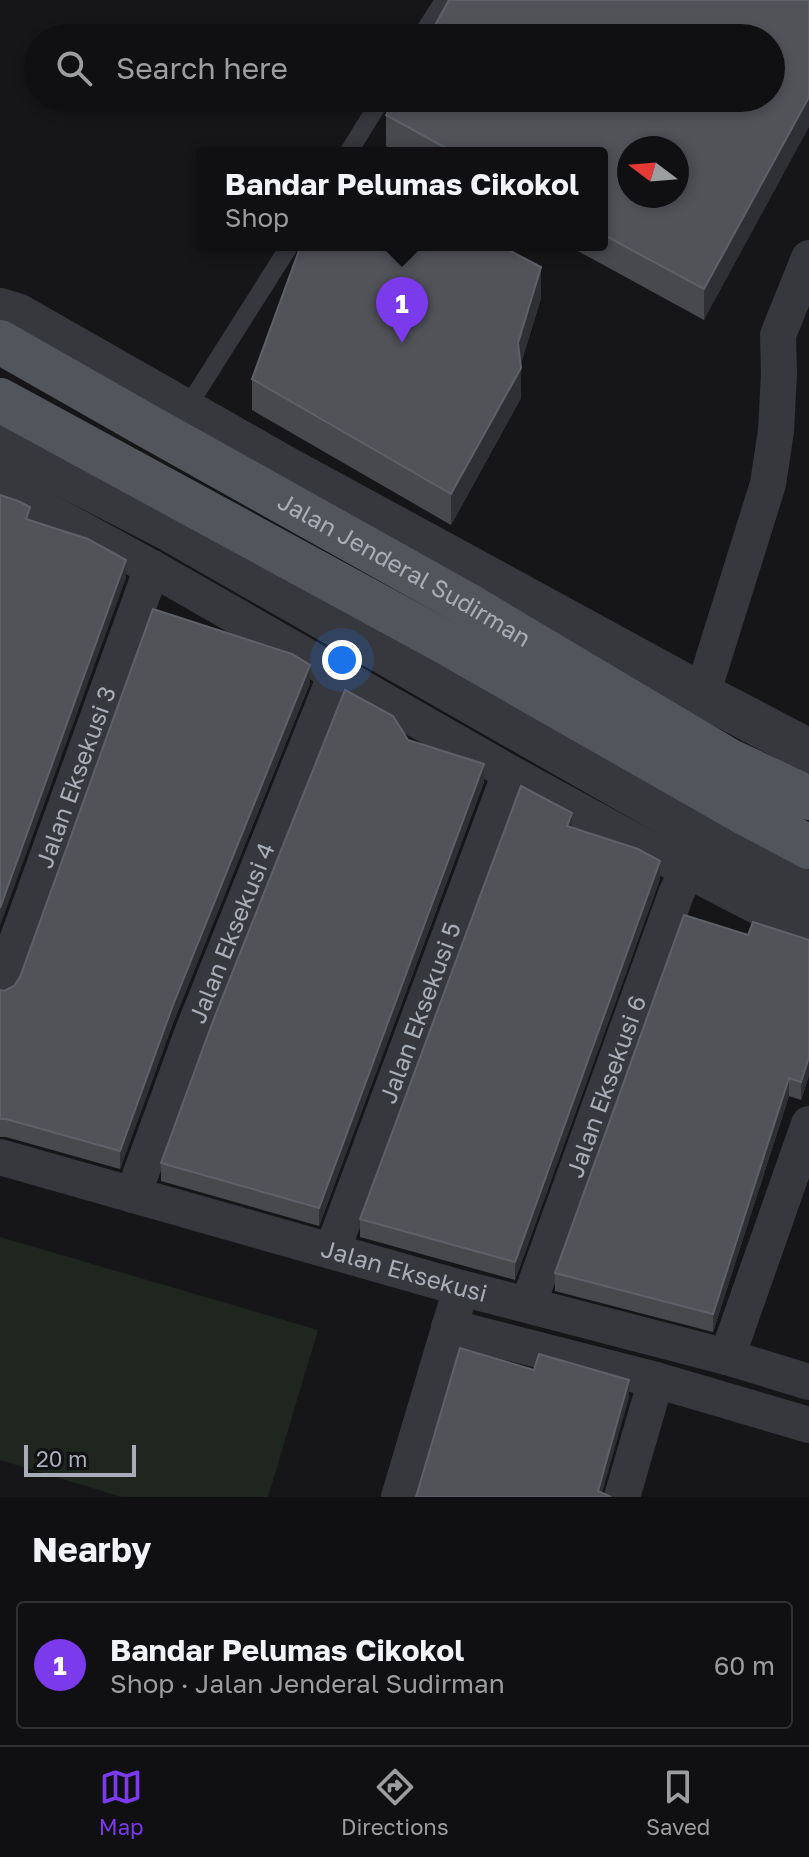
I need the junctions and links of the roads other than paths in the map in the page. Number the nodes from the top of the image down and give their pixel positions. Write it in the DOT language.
graph roads {
  1 [pos="444,0"];
  2 [pos="429,24"];
  3 [pos="373,112"];
  4 [pos="352,147"];
  5 [pos="286,251"];
  6 [pos="809,258"];
  7 [pos="0,310"];
  8 [pos="0,342"];
  9 [pos="0,400"];
  10 [pos="185,411"];
  11 [pos="0,439"];
  12 [pos="0,485"];
  13 [pos="152,568"];
  14 [pos="257,604"];
  15 [pos="336,674"];
  16 [pos="702,695"];
  17 [pos="809,751"];
  18 [pos="510,773"];
  19 [pos="809,798"];
  20 [pos="809,847"];
  21 [pos="687,870"];
  22 [pos="809,895"];
  23 [pos="809,933"];
  24 [pos="0,988"];
  25 [pos="809,1124"];
  26 [pos="0,1157"];
  27 [pos="133,1195"];
  28 [pos="332,1251"];
  29 [pos="461,1288"];
  30 [pos="528,1305"];
  31 [pos="449,1327"];
  32 [pos="727,1357"];
  33 [pos="656,1380"];
  34 [pos="809,1382"];
  35 [pos="809,1425"];
  36 [pos="399,1497"];
  37 [pos="622,1497"];
  1 -- 2 [label="lane"];
  3 -- 4 [label="lane"];
  5 -- 10 [label="lane"];
  6 -- 16 [label="street"];
  7 -- 10 [label="street, Jalan Jenderal Sudirman"];
  8 -- 19 [label="main road, Jalan Jenderal Sudirman"];
  9 -- 20 [label="main road, Jalan Jenderal Sudirman"];
  10 -- 16 [label="street, Jalan Jenderal Sudirman"];
  11 -- 14 [label="street"];
  12 -- 13 [label="street"];
  13 -- 14 [label="street"];
  13 -- 24 [label="street, Jalan Eksekusi 3"];
  14 -- 15 [label="street"];
  14 -- 22 [label="street"];
  15 -- 18 [label="street"];
  15 -- 27 [label="street, Jalan Eksekusi 4"];
  16 -- 17 [label="street, Jalan Jenderal Sudirman"];
  18 -- 21 [label="street"];
  18 -- 28 [label="street, Jalan Eksekusi 5"];
  21 -- 23 [label="street"];
  21 -- 30 [label="street, Jalan Eksekusi 6"];
  25 -- 32 [label="street"];
  26 -- 27 [label="street, Jalan Eksekusi"];
  27 -- 28 [label="street, Jalan Eksekusi"];
  28 -- 29 [label="street, Jalan Eksekusi"];
  29 -- 30 [label="street, Jalan Eksekusi"];
  29 -- 31 [label="street"];
  30 -- 32 [label="street, Jalan Eksekusi"];
  31 -- 33 [label="street, Jalan Eksekusi"];
  31 -- 36 [label="street"];
  32 -- 34 [label="street, Jalan Eksekusi"];
  33 -- 35 [label="street, Jalan Eksekusi"];
  33 -- 37 [label="street"];
}
